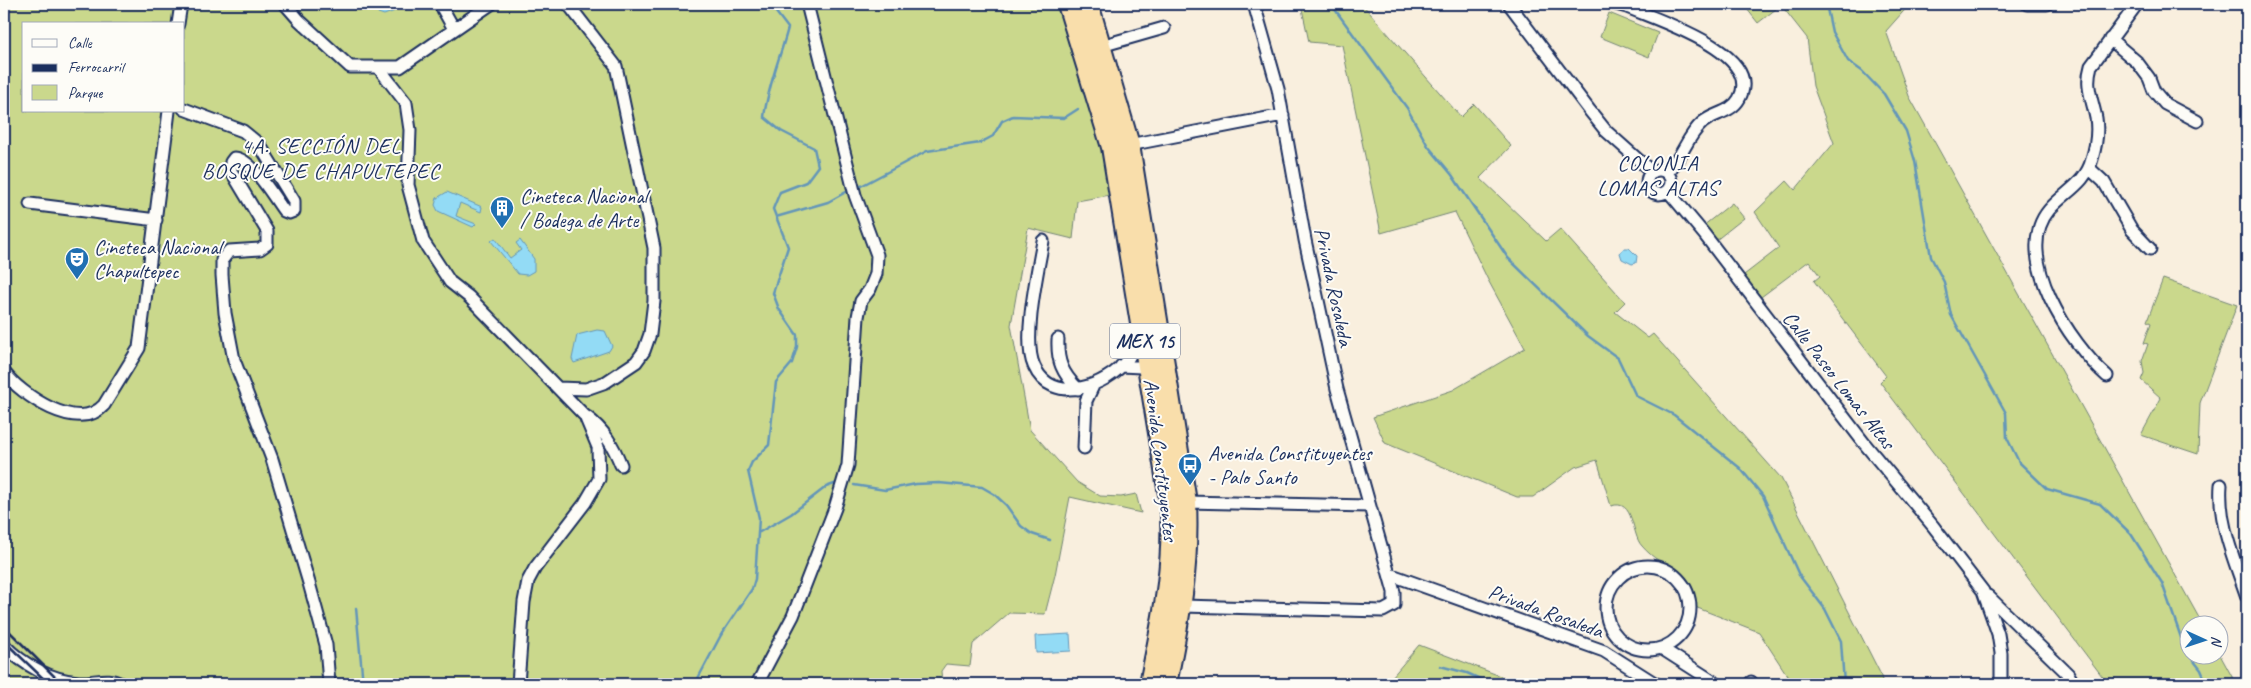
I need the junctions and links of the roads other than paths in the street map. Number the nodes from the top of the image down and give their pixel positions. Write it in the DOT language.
graph roads {
  1 [pos="181,4"];
  2 [pos="285,4"];
  3 [pos="440,4"];
  4 [pos="491,4"];
  5 [pos="568,4"];
  6 [pos="807,4"];
  7 [pos="1068,4"];
  8 [pos="1088,4"];
  9 [pos="1254,4"];
  10 [pos="1509,4"];
  11 [pos="1616,4"];
  12 [pos="2027,4"];
  13 [pos="2047,4"];
  14 [pos="2137,4"];
  15 [pos="178,22"];
  16 [pos="1164,28"];
  17 [pos="454,29"];
  18 [pos="2110,39"];
  19 [pos="1101,46"];
  20 [pos="378,67"];
  21 [pos="185,109"];
  22 [pos="169,112"];
  23 [pos="1283,115"];
  24 [pos="2197,121"];
  25 [pos="1129,145"];
  26 [pos="2090,168"];
  27 [pos="1652,172"];
  28 [pos="1668,173"];
  29 [pos="1668,191"];
  30 [pos="30,204"];
  31 [pos="156,220"];
  32 [pos="1044,241"];
  33 [pos="2150,249"];
  34 [pos="1142,326"];
  35 [pos="1058,339"];
  36 [pos="1121,366"];
  37 [pos="1150,371"];
  38 [pos="4,372"];
  39 [pos="2107,376"];
  40 [pos="1093,386"];
  41 [pos="558,388"];
  42 [pos="1078,389"];
  43 [pos="585,416"];
  44 [pos="1084,448"];
  45 [pos="621,465"];
  46 [pos="2221,486"];
  47 [pos="1186,502"];
  48 [pos="1369,506"];
  49 [pos="1389,574"];
  50 [pos="1983,591"];
  51 [pos="2247,597"];
  52 [pos="1182,606"];
  53 [pos="1614,633"];
  54 [pos="4,645"];
  55 [pos="1661,648"];
  56 [pos="1604,651"];
  57 [pos="121,684"];
  58 [pos="330,684"];
  59 [pos="518,684"];
  60 [pos="757,684"];
  61 [pos="1150,684"];
  62 [pos="1166,684"];
  63 [pos="1656,684"];
  64 [pos="1717,684"];
  65 [pos="2001,684"];
  66 [pos="2074,684"];
  1 -- 15 [label="street"];
  2 -- 20 [label="street"];
  3 -- 17 [label="street"];
  4 -- 17 [label="street"];
  5 -- 41 [label="street"];
  6 -- 60 [label="street"];
  7 -- 34 [label="highway, Avenida Constituyentes / MEX 15"];
  8 -- 19 [label="highway, Avenida Constituyentes / MEX 15"];
  9 -- 23 [label="street, Privada Rosaleda"];
  10 -- 27 [label="street"];
  11 -- 28 [label="street"];
  12 -- 13 [label="street"];
  14 -- 18 [label="street"];
  16 -- 19 [label="street"];
  17 -- 20 [label="street"];
  18 -- 24 [label="street"];
  18 -- 26 [label="street"];
  19 -- 25 [label="highway, Avenida Constituyentes / MEX 15"];
  20 -- 41 [label="street"];
  21 -- 58 [label="street"];
  22 -- 31 [label="street"];
  23 -- 25 [label="street"];
  23 -- 48 [label="street, Privada Rosaleda"];
  25 -- 47 [label="highway, Avenida Constituyentes / MEX 15"];
  26 -- 33 [label="street"];
  26 -- 39 [label="street"];
  27 -- 28 [label="street"];
  27 -- 29 [label="street"];
  28 -- 29 [label="street"];
  29 -- 50 [label="street, Calle Paseo Lomas Altas"];
  30 -- 31 [label="street"];
  31 -- 38 [label="street"];
  32 -- 42 [label="street"];
  34 -- 36 [label="street"];
  34 -- 37 [label="highway, Avenida Constituyentes / MEX 15"];
  35 -- 42 [label="street"];
  36 -- 37 [label="street"];
  36 -- 40 [label="street"];
  37 -- 61 [label="highway, Avenida Constituyentes / MEX 15"];
  40 -- 42 [label="street"];
  40 -- 44 [label="street"];
  41 -- 43 [label="street"];
  43 -- 45 [label="street"];
  43 -- 59 [label="street"];
  46 -- 51 [label="street"];
  47 -- 48 [label="street"];
  47 -- 52 [label="highway, Avenida Constituyentes / MEX 15"];
  48 -- 49 [label="street, Privada Rosaleda"];
  49 -- 52 [label="street, Privada Rosaleda"];
  49 -- 56 [label="street, Privada Rosaleda"];
  50 -- 65 [label="street"];
  50 -- 66 [label="street"];
  52 -- 62 [label="highway, Avenida Constituyentes / MEX 15"];
  53 -- 55 [label="street"];
  53 -- 55 [label="street"];
  53 -- 56 [label="street"];
  54 -- 57 [label="street"];
  55 -- 64 [label="street"];
  56 -- 63 [label="street, Privada Rosaleda"];
}
